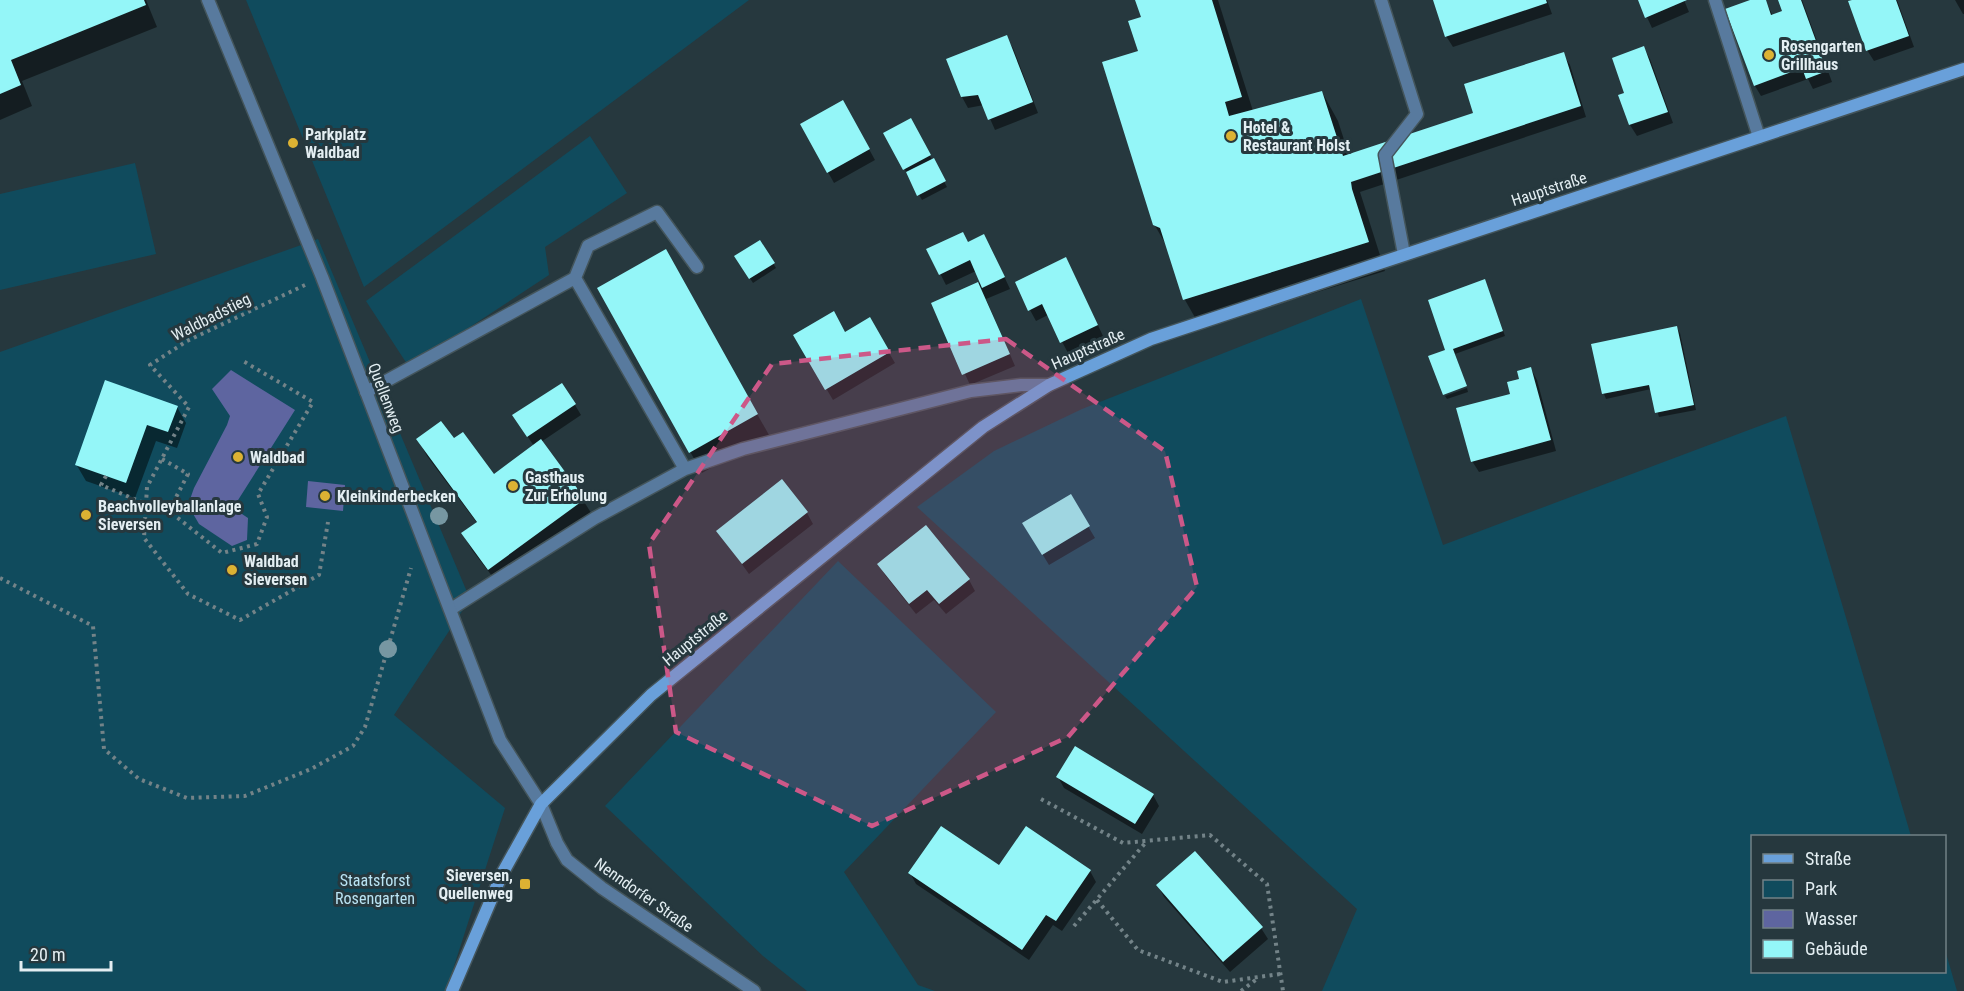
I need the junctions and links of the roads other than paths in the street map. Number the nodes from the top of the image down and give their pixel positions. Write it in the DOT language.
graph roads {
  1 [pos="208,0"];
  2 [pos="1381,0"];
  3 [pos="1715,0"];
  4 [pos="1964,69"];
  5 [pos="1759,137"];
  6 [pos="1404,254"];
  7 [pos="697,267"];
  8 [pos="575,278"];
  9 [pos="1049,385"];
  10 [pos="366,392"];
  11 [pos="685,469"];
  12 [pos="451,609"];
  13 [pos="541,804"];
  14 [pos="452,991"];
  15 [pos="754,991"];
  1 -- 10 [label="street, Quellenweg"];
  2 -- 6 [label="street"];
  3 -- 5 [label="street"];
  4 -- 5 [label="street, Hauptstraße"];
  5 -- 6 [label="street, Hauptstraße"];
  6 -- 9 [label="street, Hauptstraße"];
  7 -- 8 [label="street"];
  8 -- 10 [label="street"];
  8 -- 11 [label="street"];
  9 -- 11 [label="street"];
  9 -- 13 [label="street, Hauptstraße"];
  10 -- 12 [label="street, Quellenweg"];
  11 -- 12 [label="street"];
  12 -- 13 [label="street, Quellenweg"];
  13 -- 14 [label="street, Hauptstraße"];
  13 -- 15 [label="street, Nenndorfer Straße"];
}
